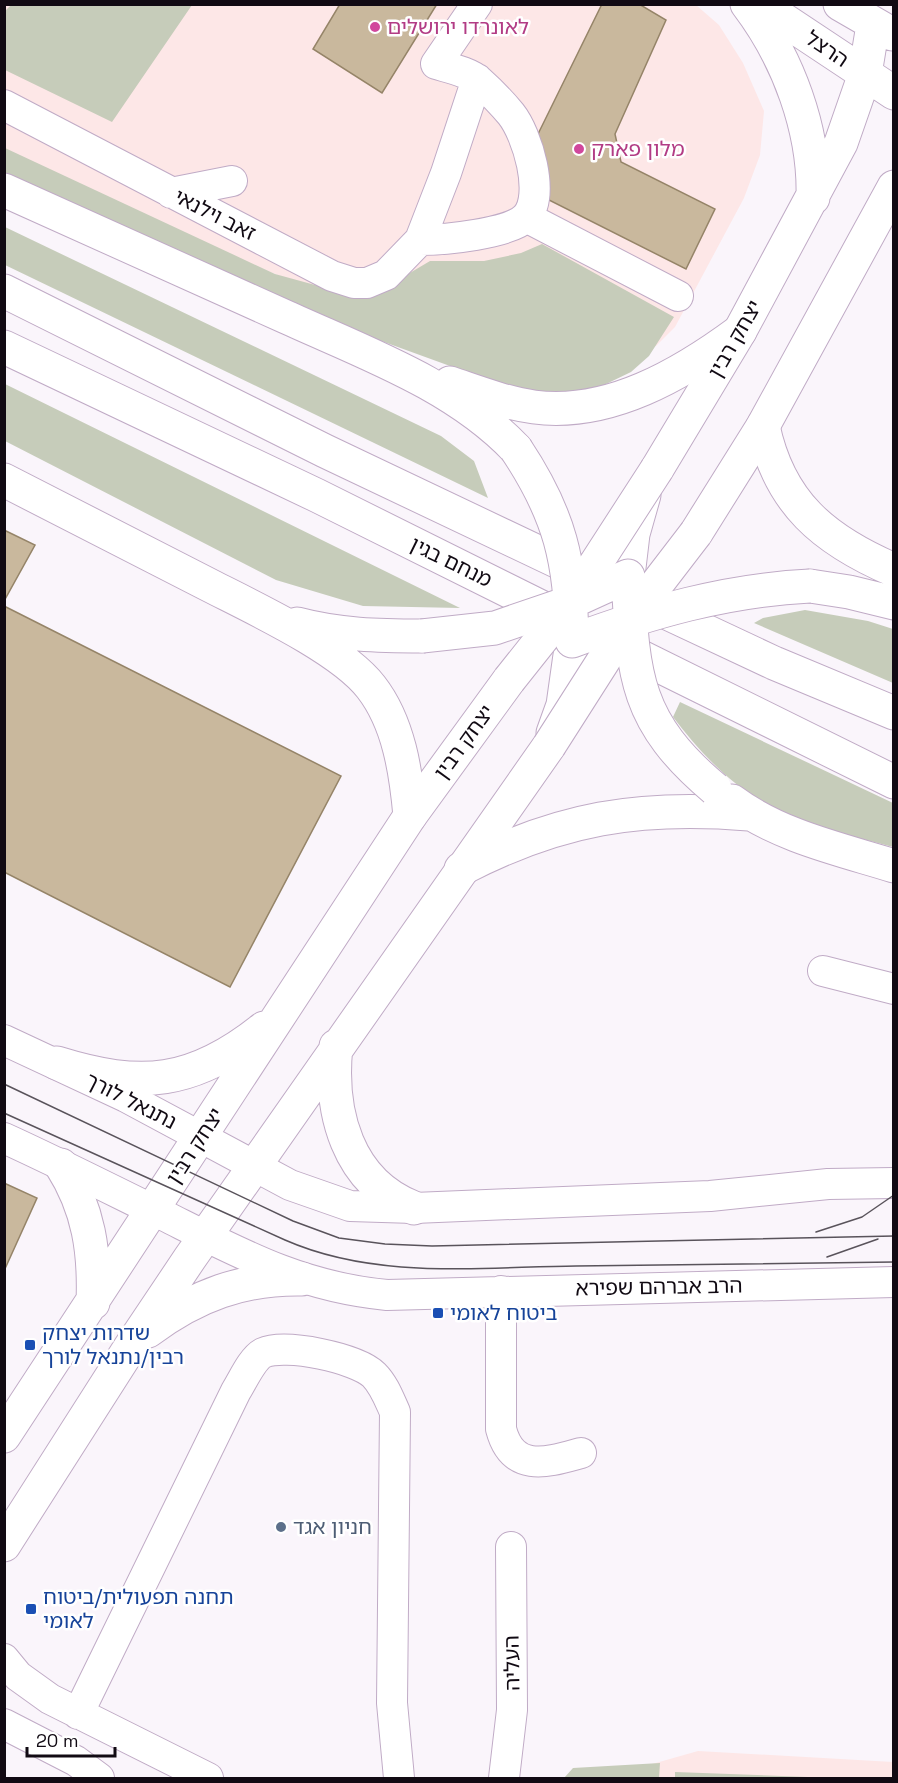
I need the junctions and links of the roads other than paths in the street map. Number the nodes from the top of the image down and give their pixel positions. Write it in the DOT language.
graph roads {
  1 [pos="477,4"];
  2 [pos="747,4"];
  3 [pos="760,4"];
  4 [pos="840,4"];
  5 [pos="880,21"];
  6 [pos="865,74"];
  7 [pos="477,79"];
  8 [pos="894,93"];
  9 [pos="4,105"];
  10 [pos="232,181"];
  11 [pos="894,187"];
  12 [pos="4,190"];
  13 [pos="171,193"];
  14 [pos="813,199"];
  15 [pos="526,217"];
  16 [pos="894,230"];
  17 [pos="420,240"];
  18 [pos="851,267"];
  19 [pos="4,291"];
  20 [pos="678,296"];
  21 [pos="740,331"];
  22 [pos="4,347"];
  23 [pos="388,363"];
  24 [pos="763,426"];
  25 [pos="657,469"];
  26 [pos="4,480"];
  27 [pos="696,533"];
  28 [pos="894,570"];
  29 [pos="628,576"];
  30 [pos="571,602"];
  31 [pos="894,603"];
  32 [pos="272,617"];
  33 [pos="630,619"];
  34 [pos="572,641"];
  35 [pos="509,680"];
  36 [pos="894,713"];
  37 [pos="549,746"];
  38 [pos="894,782"];
  39 [pos="749,814"];
  40 [pos="410,816"];
  41 [pos="894,866"];
  42 [pos="461,869"];
  43 [pos="824,971"];
  44 [pos="894,989"];
  45 [pos="279,1016"];
  46 [pos="4,1040"];
  47 [pos="336,1046"];
  48 [pos="57,1063"];
  49 [pos="201,1137"];
  50 [pos="4,1138"];
  51 [pos="61,1165"];
  52 [pos="255,1165"];
  53 [pos="894,1183"];
  54 [pos="414,1208"];
  55 [pos="153,1210"];
  56 [pos="206,1237"];
  57 [pos="302,1279"];
  58 [pos="894,1281"];
  59 [pos="501,1291"];
  60 [pos="93,1304"];
  61 [pos="131,1346"];
  62 [pos="4,1436"];
  63 [pos="581,1453"];
  64 [pos="4,1545"];
  65 [pos="511,1547"];
  66 [pos="4,1659"];
  67 [pos="78,1714"];
  68 [pos="4,1724"];
  69 [pos="99,1779"];
  70 [pos="208,1779"];
  71 [pos="399,1779"];
  72 [pos="504,1779"];
  1 -- 7 [label="street"];
  2 -- 14 [label="main road"];
  3 -- 6 [label="main road, הרצל"];
  4 -- 5 [label="main road"];
  5 -- 6 [label="main road, יצחק רבין"];
  6 -- 8 [label="main road, הרצל"];
  6 -- 14 [label="main road, יצחק רבין"];
  7 -- 15 [label="street"];
  7 -- 17 [label="street"];
  9 -- 13 [label="street, זאב וילנאי"];
  10 -- 13 [label="street"];
  11 -- 18 [label="main road"];
  12 -- 23 [label="main road"];
  13 -- 17 [label="street, זאב וילנאי"];
  14 -- 21 [label="main road, יצחק רבין"];
  15 -- 17 [label="street"];
  15 -- 20 [label="street"];
  16 -- 18 [label="main road"];
  18 -- 24 [label="main road"];
  19 -- 36 [label="main road"];
  21 -- 23 [label="main road"];
  21 -- 25 [label="main road, יצחק רבין"];
  22 -- 38 [label="main road, מנחם בגין"];
  23 -- 30 [label="main road, bridge"];
  24 -- 27 [label="main road"];
  24 -- 28 [label="main road"];
  25 -- 29 [label="main road, bridge"];
  25 -- 30 [label="main road, יצחק רבין, bridge"];
  26 -- 32 [label="main road"];
  27 -- 29 [label="main road, bridge"];
  27 -- 33 [label="main road, bridge"];
  29 -- 30 [label="main road, bridge"];
  29 -- 33 [label="main road, bridge"];
  30 -- 32 [label="main road, bridge"];
  30 -- 34 [label="main road, bridge"];
  30 -- 35 [label="main road, יצחק רבין, bridge"];
  31 -- 33 [label="main road, bridge"];
  32 -- 40 [label="main road"];
  33 -- 34 [label="main road, bridge"];
  33 -- 37 [label="main road, bridge"];
  33 -- 39 [label="main road, bridge"];
  34 -- 35 [label="main road, bridge"];
  34 -- 37 [label="main road, bridge"];
  35 -- 40 [label="main road, יצחק רבין"];
  37 -- 42 [label="main road"];
  39 -- 41 [label="main road"];
  39 -- 42 [label="main road"];
  40 -- 45 [label="main road, יצחק רבין"];
  42 -- 47 [label="main road"];
  43 -- 44 [label="street"];
  45 -- 48 [label="main road"];
  45 -- 49 [label="main road, יצחק רבין"];
  46 -- 48 [label="street, נתנאל לורך"];
  47 -- 52 [label="main road"];
  47 -- 54 [label="main road"];
  48 -- 49 [label="street, נתנאל לורך"];
  49 -- 52 [label="street, נתנאל לורך"];
  49 -- 55 [label="main road, יצחק רבין"];
  50 -- 51 [label="street"];
  51 -- 55 [label="street"];
  51 -- 60 [label="main road"];
  52 -- 54 [label="street"];
  52 -- 56 [label="main road"];
  53 -- 54 [label="street"];
  55 -- 56 [label="street, הרב אברהם שפירא"];
  55 -- 60 [label="main road, יצחק רבין"];
  56 -- 57 [label="street, הרב אברהם שפירא"];
  56 -- 61 [label="main road"];
  57 -- 59 [label="street, הרב אברהם שפירא"];
  57 -- 61 [label="main road"];
  58 -- 59 [label="street, הרב אברהם שפירא"];
  59 -- 63 [label="street"];
  60 -- 62 [label="main road, יצחק רבין"];
  61 -- 64 [label="main road"];
  65 -- 72 [label="street, העליה"];
  66 -- 67 [label="street"];
  67 -- 70 [label="street"];
  67 -- 71 [label="street"];
  68 -- 69 [label="street"];
}
